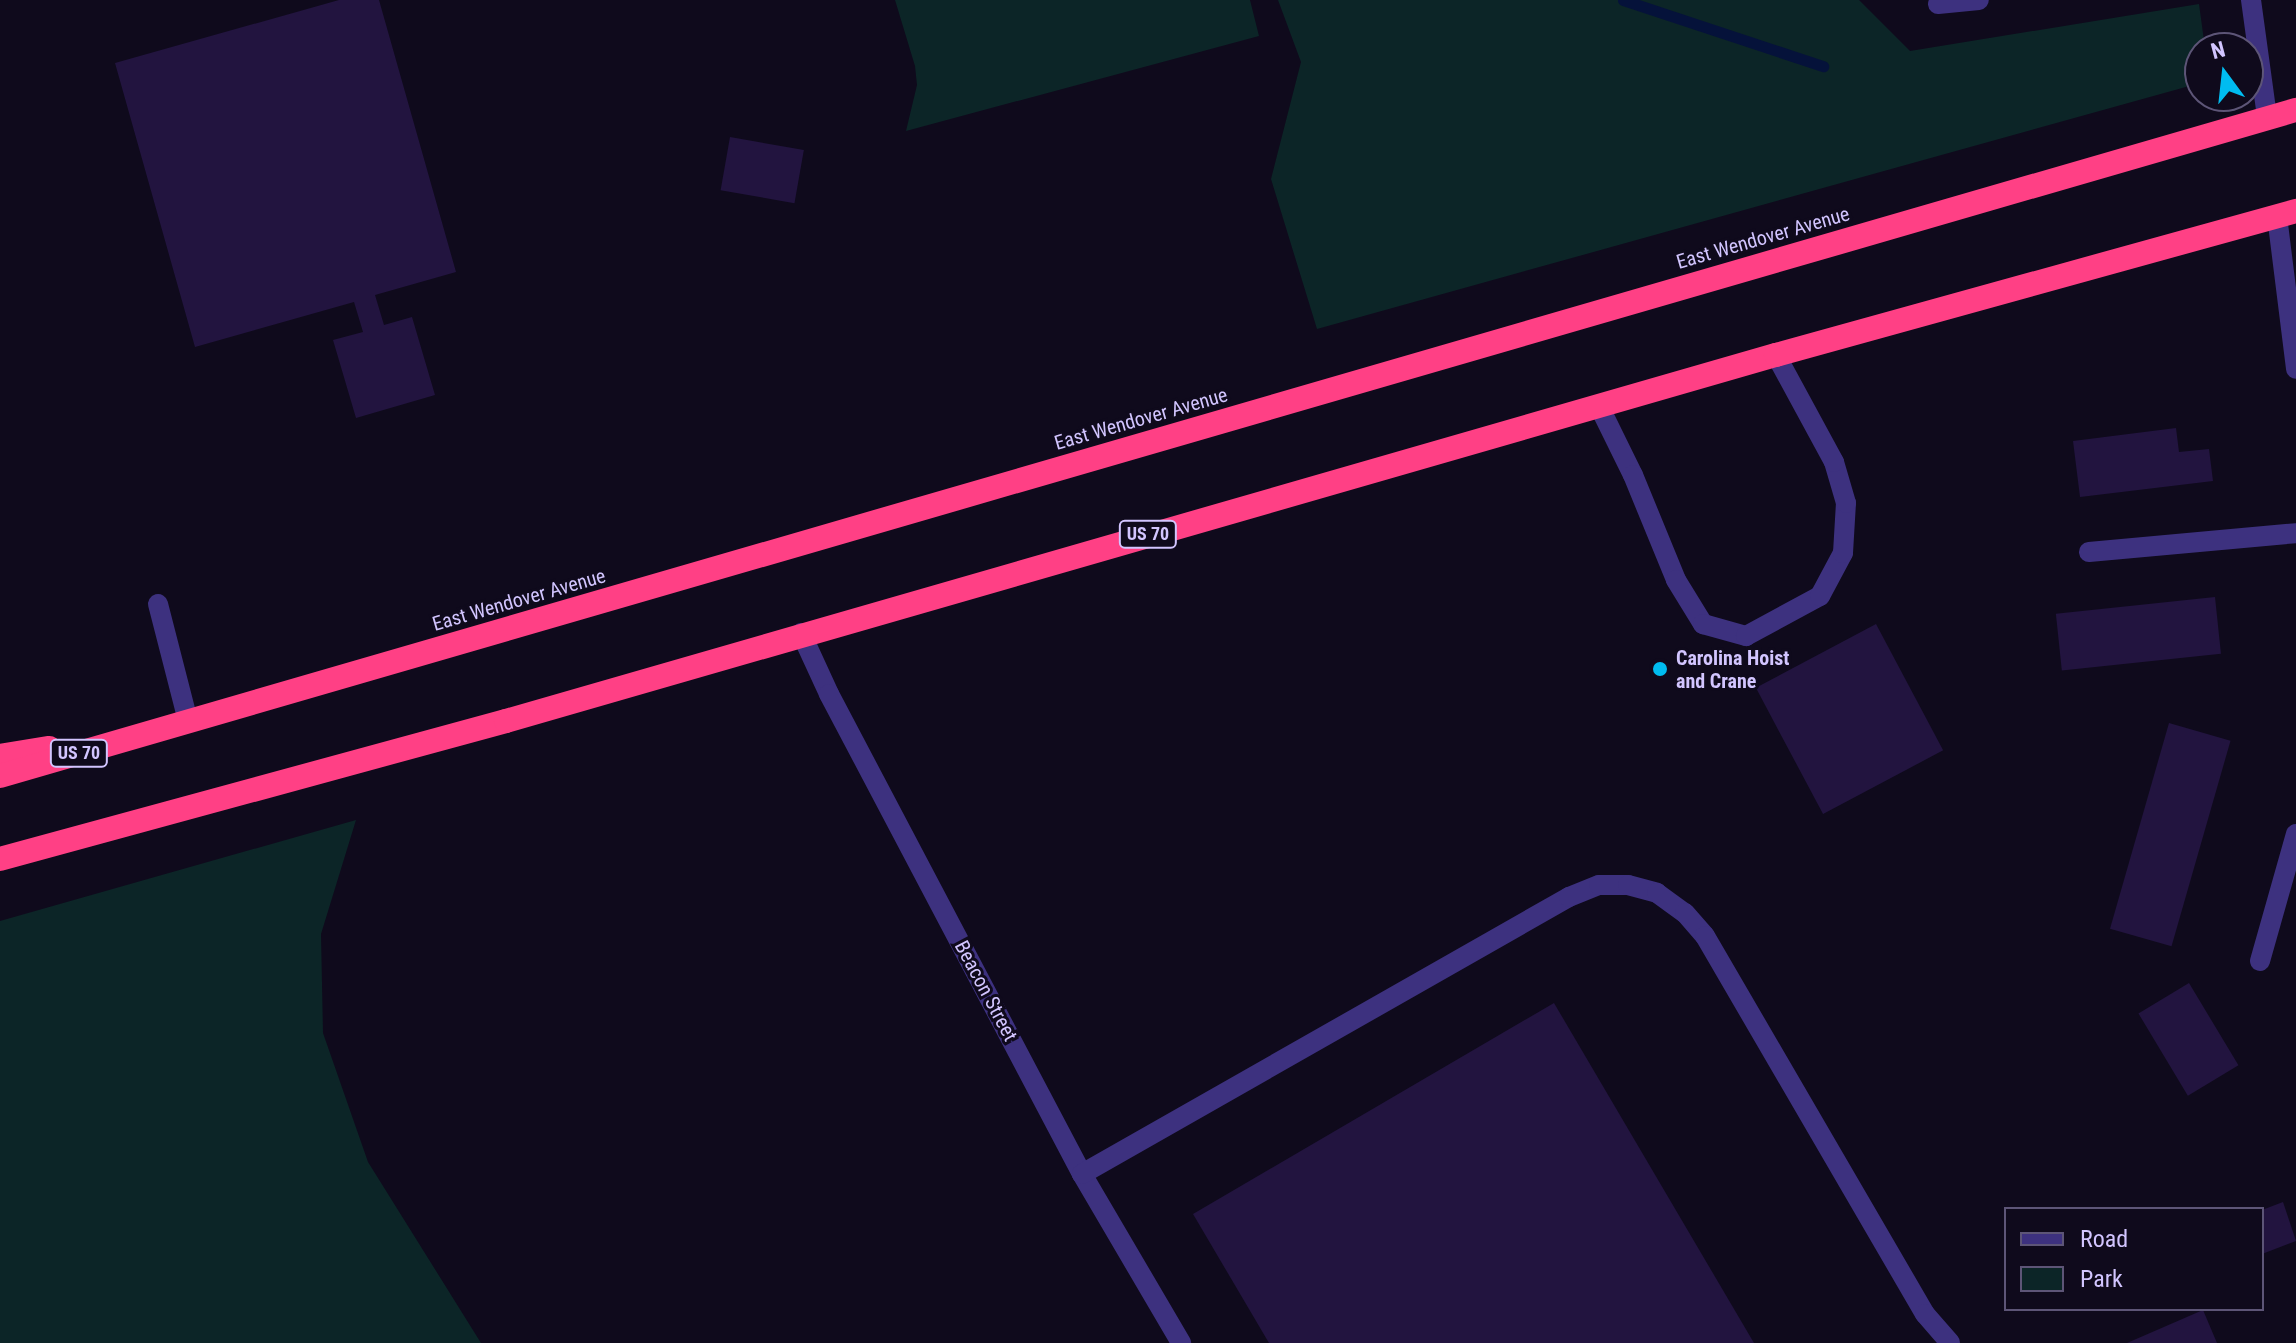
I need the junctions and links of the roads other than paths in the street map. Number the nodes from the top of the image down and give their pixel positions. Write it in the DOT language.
graph roads {
  1 [pos="1979,0"];
  2 [pos="2251,0"];
  3 [pos="1938,4"];
  4 [pos="2296,110"];
  5 [pos="2267,117"];
  6 [pos="2286,214"];
  7 [pos="1776,355"];
  8 [pos="2296,369"];
  9 [pos="1599,406"];
  10 [pos="2296,533"];
  11 [pos="2089,552"];
  12 [pos="158,604"];
  13 [pos="801,633"];
  14 [pos="188,721"];
  15 [pos="158,730"];
  16 [pos="0,756"];
  17 [pos="0,776"];
  18 [pos="2296,834"];
  19 [pos="0,859"];
  20 [pos="2260,961"];
  21 [pos="1082,1174"];
  22 [pos="1181,1343"];
  23 [pos="1950,1343"];
  1 -- 3 [label="street"];
  2 -- 5 [label="street"];
  4 -- 5 [label="highway, East Wendover Avenue / US 70"];
  5 -- 14 [label="highway, East Wendover Avenue / US 70"];
  6 -- 7 [label="highway, US 70"];
  6 -- 8 [label="street"];
  7 -- 9 [label="highway, US 70"];
  7 -- 9 [label="street"];
  9 -- 13 [label="highway, US 70"];
  10 -- 11 [label="street"];
  12 -- 14 [label="street"];
  13 -- 19 [label="highway, US 70"];
  13 -- 21 [label="street, Beacon Street"];
  14 -- 15 [label="highway, East Wendover Avenue / US 70"];
  15 -- 16 [label="highway"];
  15 -- 17 [label="highway, East Wendover Avenue / US 70"];
  18 -- 20 [label="street"];
  21 -- 22 [label="street, Beacon Street"];
  21 -- 23 [label="street"];
}
